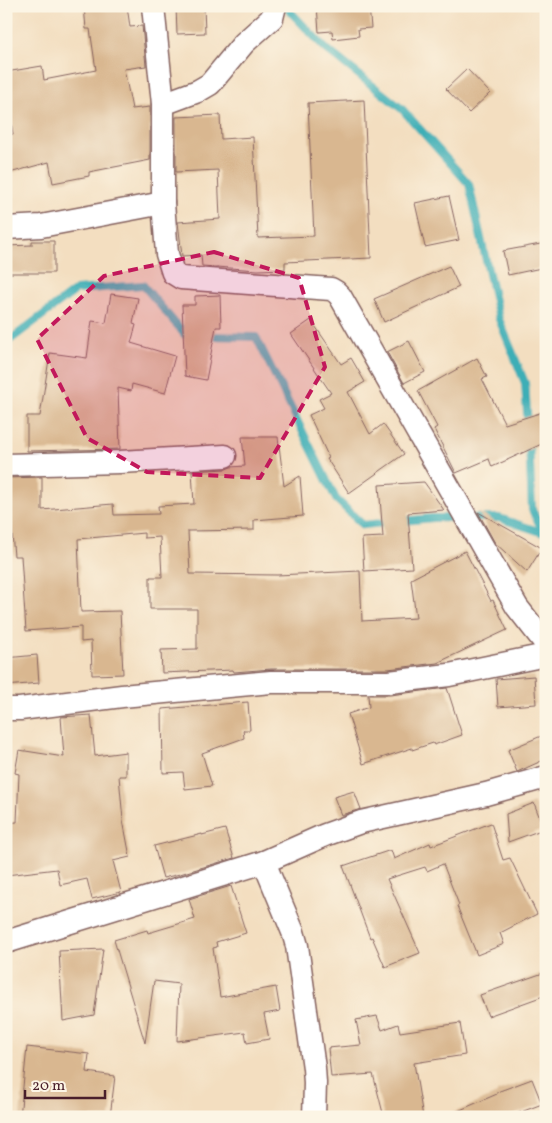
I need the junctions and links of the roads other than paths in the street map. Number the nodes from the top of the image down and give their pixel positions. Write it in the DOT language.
graph roads {
  1 [pos="153,6"];
  2 [pos="275,6"];
  3 [pos="163,104"];
  4 [pos="163,203"];
  5 [pos="6,228"];
  6 [pos="224,456"];
  7 [pos="6,464"];
  8 [pos="546,644"];
  9 [pos="546,655"];
  10 [pos="6,709"];
  11 [pos="546,778"];
  12 [pos="264,862"];
  13 [pos="6,942"];
  14 [pos="314,1117"];
  1 -- 3 [label="street"];
  2 -- 3 [label="street"];
  3 -- 4 [label="street"];
  4 -- 5 [label="street"];
  4 -- 8 [label="street"];
  6 -- 7 [label="street"];
  9 -- 10 [label="street"];
  11 -- 12 [label="street"];
  12 -- 13 [label="street"];
  12 -- 14 [label="street"];
}
